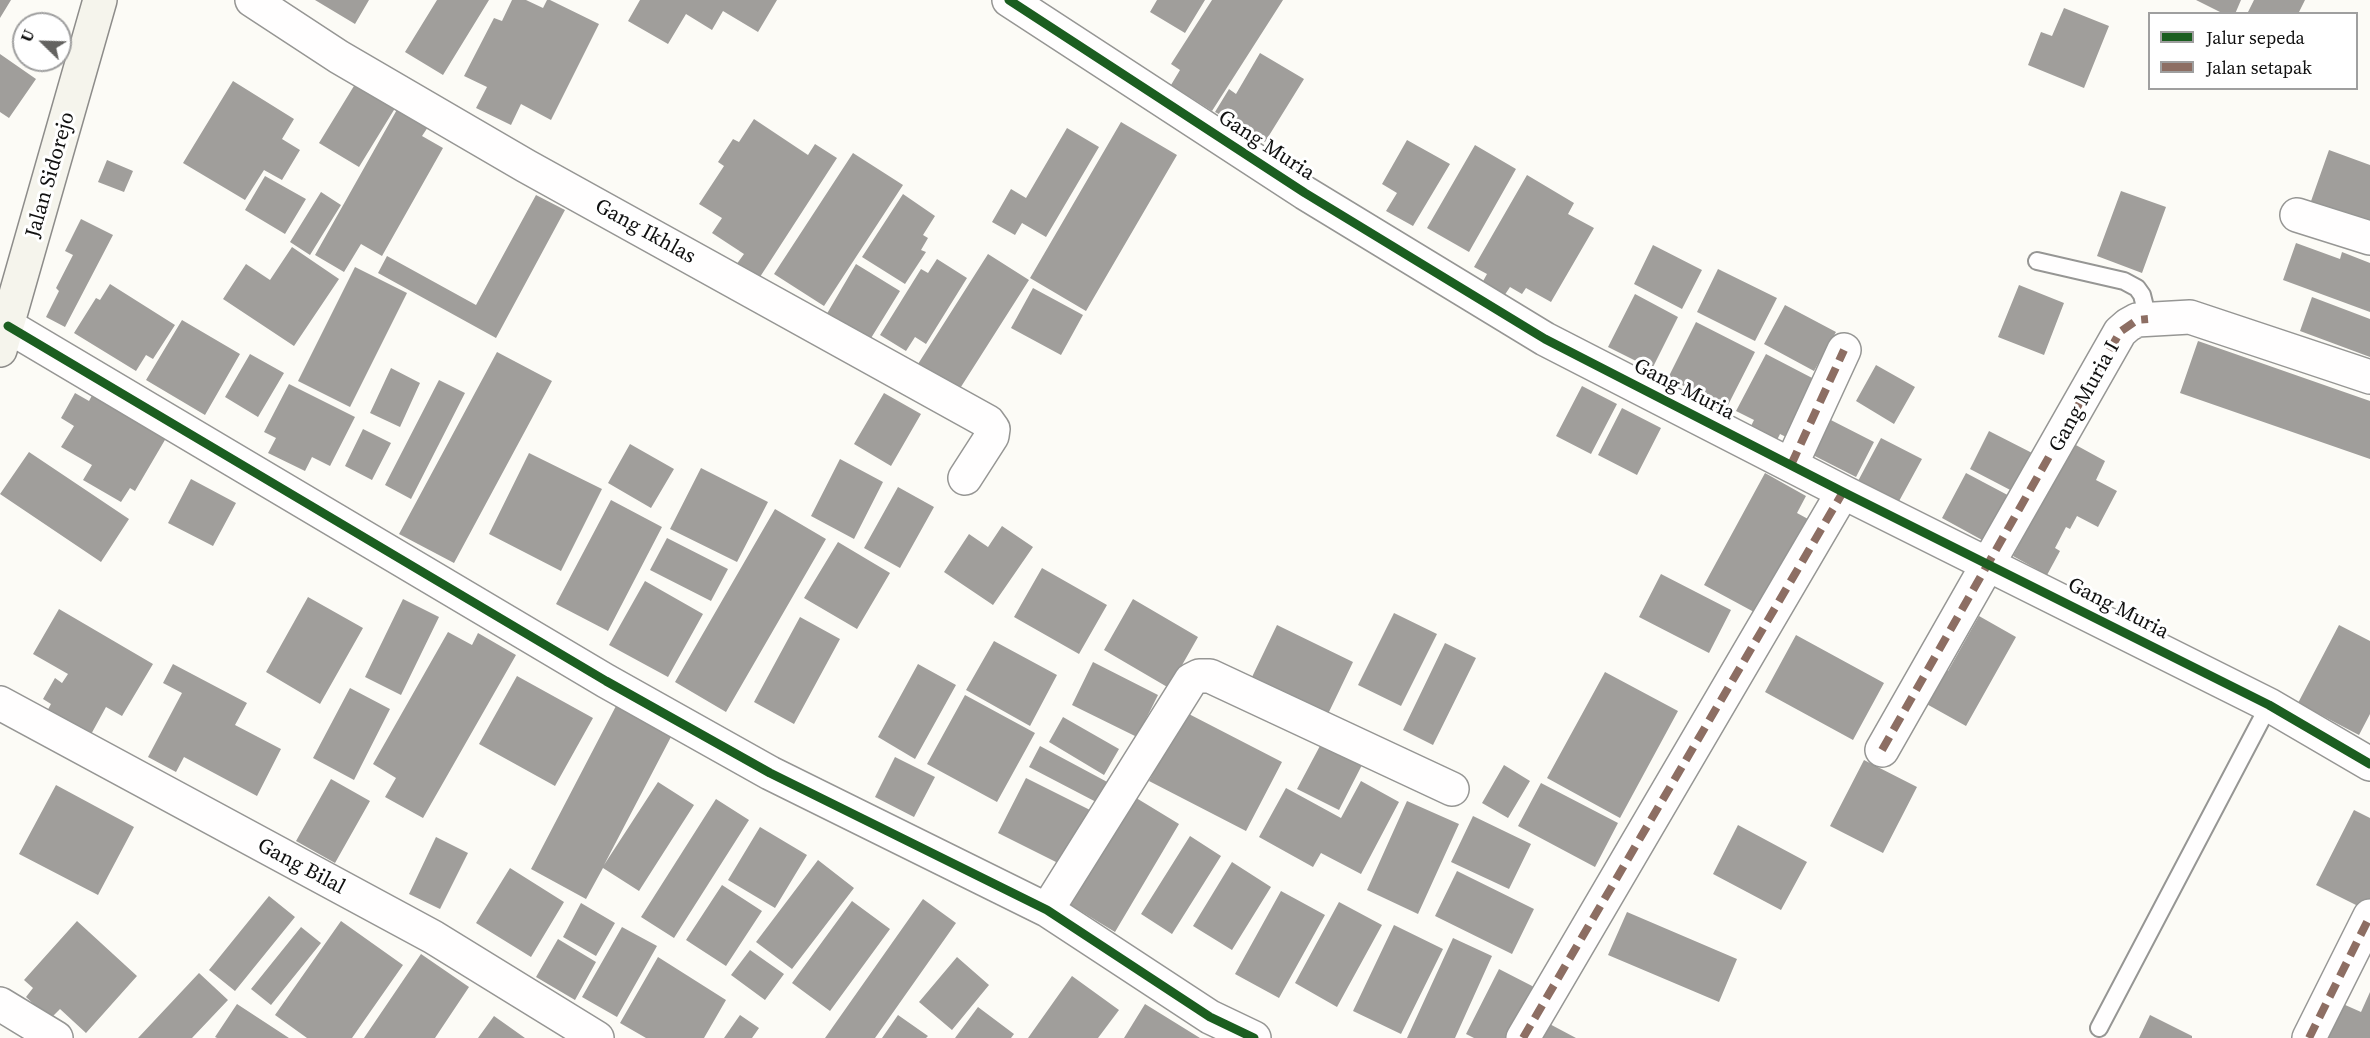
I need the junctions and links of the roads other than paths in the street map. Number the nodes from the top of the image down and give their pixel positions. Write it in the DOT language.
graph roads {
  1 [pos="100,0"];
  2 [pos="252,0"];
  3 [pos="1009,0"];
  4 [pos="2297,215"];
  5 [pos="2370,238"];
  6 [pos="2037,261"];
  7 [pos="2148,319"];
  8 [pos="4,338"];
  9 [pos="1844,350"];
  10 [pos="2370,377"];
  11 [pos="1791,465"];
  12 [pos="965,478"];
  13 [pos="1843,492"];
  14 [pos="1989,565"];
  15 [pos="0,704"];
  16 [pos="2269,705"];
  17 [pos="1882,750"];
  18 [pos="2370,764"];
  19 [pos="1452,789"];
  20 [pos="1047,910"];
  21 [pos="2370,916"];
  22 [pos="0,1004"];
  23 [pos="2099,1028"];
  24 [pos="56,1038"];
  25 [pos="597,1038"];
  26 [pos="1254,1038"];
  27 [pos="1523,1038"];
  28 [pos="2309,1038"];
  1 -- 8 [label="street, Jalan Sidorejo"];
  2 -- 12 [label="street, Gang Ikhlas"];
  3 -- 11 [label="street, Gang Muria"];
  4 -- 5 [label="street"];
  6 -- 7 [label="lane"];
  7 -- 10 [label="street, Gang Muria I"];
  7 -- 14 [label="street, Gang Muria I"];
  8 -- 20 [label="street"];
  9 -- 11 [label="street"];
  11 -- 13 [label="street, Gang Muria"];
  13 -- 14 [label="street, Gang Muria"];
  13 -- 27 [label="street"];
  14 -- 16 [label="street, Gang Muria"];
  14 -- 17 [label="street, Gang Muria I"];
  15 -- 25 [label="street, Gang Bilal"];
  16 -- 18 [label="street, Gang Muria"];
  16 -- 23 [label="lane"];
  19 -- 20 [label="street"];
  20 -- 26 [label="street"];
  21 -- 28 [label="street"];
  22 -- 24 [label="street"];
}
